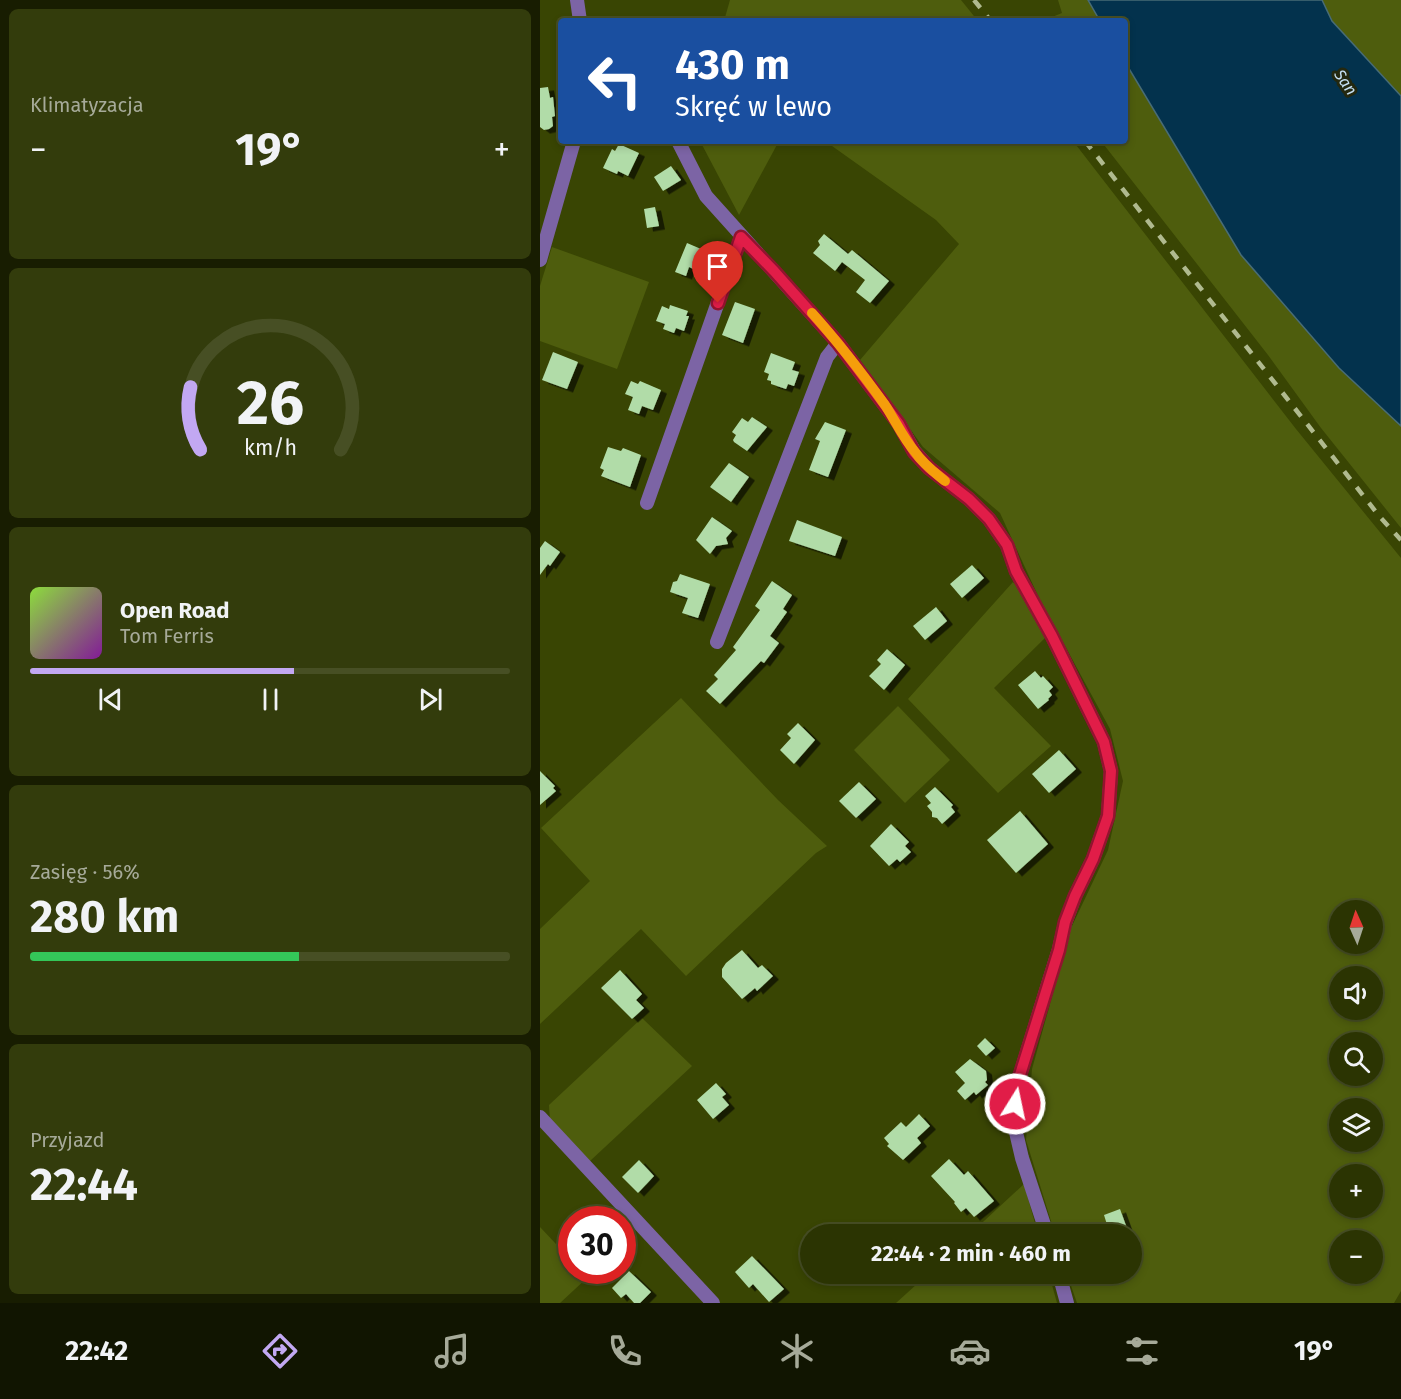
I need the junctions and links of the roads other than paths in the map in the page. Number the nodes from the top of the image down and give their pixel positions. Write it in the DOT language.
graph roads {
  1 [pos="577,0"];
  2 [pos="580,18"];
  3 [pos="573,144"];
  4 [pos="680,144"];
  5 [pos="741,237"];
  6 [pos="540,260"];
  7 [pos="838,343"];
  8 [pos="647,503"];
  9 [pos="717,642"];
  10 [pos="540,1117"];
  11 [pos="1044,1224"];
  12 [pos="1062,1284"];
  13 [pos="713,1303"];
  14 [pos="1067,1303"];
  1 -- 2 [label="street"];
  3 -- 6 [label="street"];
  4 -- 5 [label="street"];
  5 -- 7 [label="street"];
  5 -- 8 [label="street"];
  7 -- 9 [label="street"];
  7 -- 11 [label="street"];
  10 -- 13 [label="street"];
  12 -- 14 [label="street"];
}
